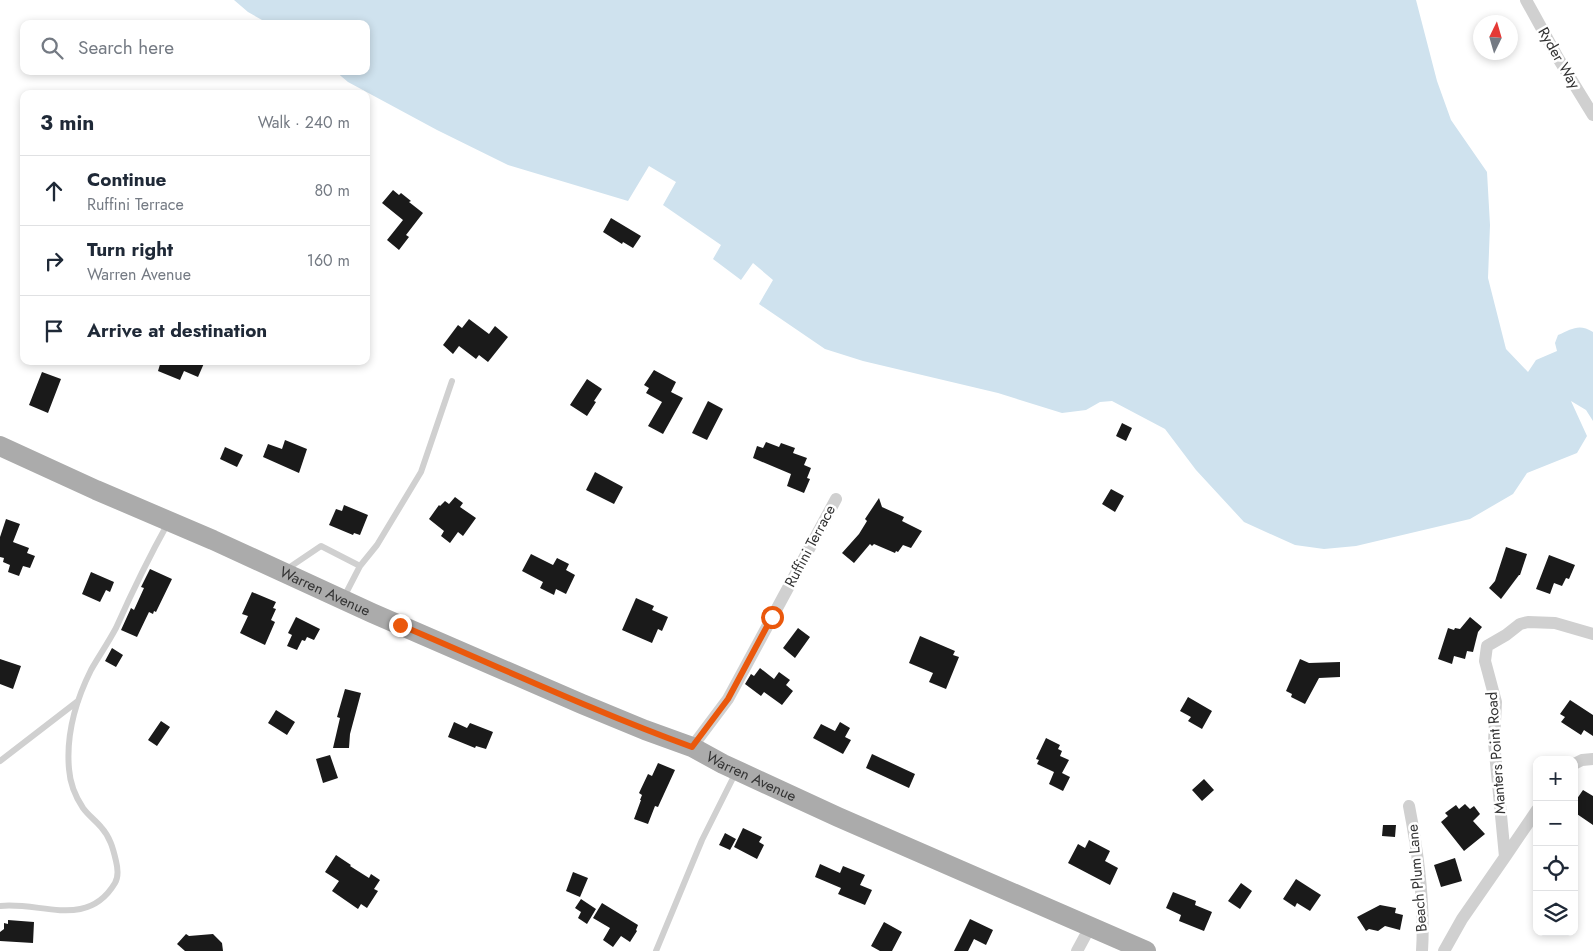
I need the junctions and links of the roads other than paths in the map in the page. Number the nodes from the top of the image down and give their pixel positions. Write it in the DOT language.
graph roads {
  1 [pos="1526,0"];
  2 [pos="1593,115"];
  3 [pos="452,381"];
  4 [pos="0,446"];
  5 [pos="836,499"];
  6 [pos="168,522"];
  7 [pos="360,566"];
  8 [pos="282,572"];
  9 [pos="342,600"];
  10 [pos="1593,634"];
  11 [pos="78,702"];
  12 [pos="692,747"];
  13 [pos="1593,759"];
  14 [pos="0,761"];
  15 [pos="1578,762"];
  16 [pos="737,770"];
  17 [pos="1409,806"];
  18 [pos="1533,816"];
  19 [pos="1505,856"];
  20 [pos="0,906"];
  21 [pos="1090,927"];
  22 [pos="656,951"];
  23 [pos="1077,951"];
  24 [pos="1146,951"];
  25 [pos="1422,951"];
  26 [pos="1444,951"];
  1 -- 2 [label="street, Ryder Way"];
  3 -- 7 [label="lane"];
  4 -- 6 [label="main road, Warren Avenue"];
  5 -- 12 [label="street, Ruffini Terrace"];
  6 -- 8 [label="main road, Warren Avenue"];
  6 -- 11 [label="lane"];
  7 -- 8 [label="lane"];
  7 -- 9 [label="lane"];
  8 -- 9 [label="main road, Warren Avenue"];
  9 -- 12 [label="main road, Warren Avenue"];
  10 -- 19 [label="street, Manters Point Road"];
  11 -- 14 [label="lane"];
  11 -- 20 [label="lane"];
  12 -- 16 [label="main road, Warren Avenue"];
  13 -- 15 [label="street"];
  16 -- 21 [label="main road, Warren Avenue"];
  16 -- 22 [label="lane"];
  17 -- 25 [label="street, Beach Plum Lane"];
  18 -- 19 [label="street, Manters Point Road"];
  19 -- 26 [label="street, Manters Point Road"];
  21 -- 23 [label="street"];
  21 -- 24 [label="main road, Warren Avenue"];
}
